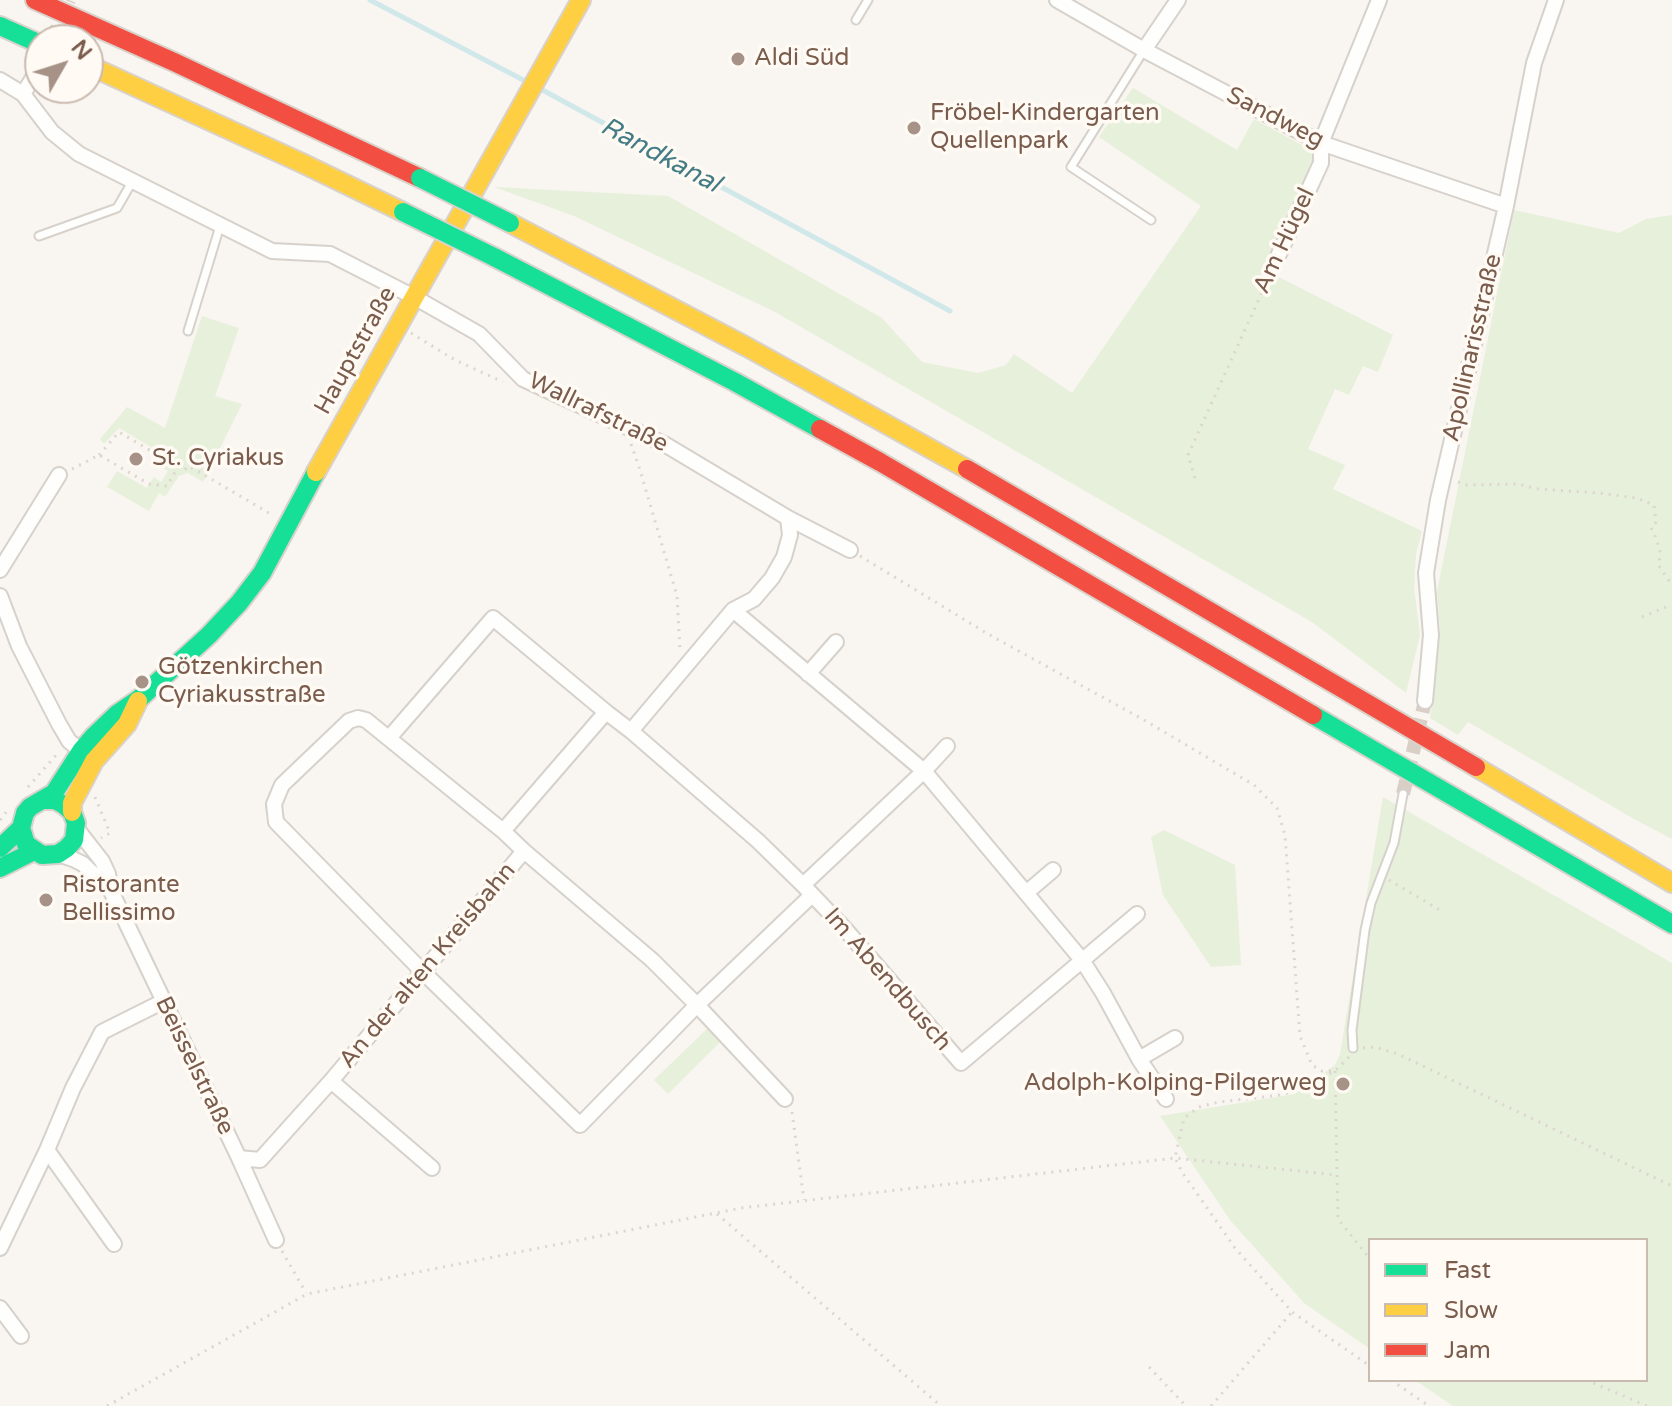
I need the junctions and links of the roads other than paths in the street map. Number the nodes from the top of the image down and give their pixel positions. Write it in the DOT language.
graph roads {
  1 [pos="35,0"];
  2 [pos="581,0"];
  3 [pos="868,0"];
  4 [pos="1057,0"];
  5 [pos="1178,0"];
  6 [pos="1379,0"];
  7 [pos="1556,0"];
  8 [pos="856,20"];
  9 [pos="0,26"];
  10 [pos="24,37"];
  11 [pos="1144,50"];
  12 [pos="104,72"];
  13 [pos="0,80"];
  14 [pos="23,94"];
  15 [pos="1321,143"];
  16 [pos="132,182"];
  17 [pos="1506,206"];
  18 [pos="1151,220"];
  19 [pos="220,226"];
  20 [pos="39,236"];
  21 [pos="1279,254"];
  22 [pos="414,297"];
  23 [pos="188,331"];
  24 [pos="59,475"];
  25 [pos="788,518"];
  26 [pos="850,550"];
  27 [pos="0,570"];
  28 [pos="0,596"];
  29 [pos="733,610"];
  30 [pos="836,642"];
  31 [pos="808,674"];
  32 [pos="1425,701"];
  33 [pos="606,712"];
  34 [pos="631,731"];
  35 [pos="389,738"];
  36 [pos="947,746"];
  37 [pos="87,756"];
  38 [pos="924,771"];
  39 [pos="1403,794"];
  40 [pos="44,800"];
  41 [pos="74,820"];
  42 [pos="21,828"];
  43 [pos="503,831"];
  44 [pos="0,848"];
  45 [pos="34,851"];
  46 [pos="524,851"];
  47 [pos="58,854"];
  48 [pos="0,868"];
  49 [pos="1053,870"];
  50 [pos="1672,883"];
  51 [pos="807,890"];
  52 [pos="111,891"];
  53 [pos="1026,893"];
  54 [pos="1137,914"];
  55 [pos="1672,924"];
  56 [pos="1082,960"];
  57 [pos="423,972"];
  58 [pos="162,1002"];
  59 [pos="697,1005"];
  60 [pos="1175,1038"];
  61 [pos="1353,1048"];
  62 [pos="1139,1059"];
  63 [pos="331,1081"];
  64 [pos="785,1099"];
  65 [pos="1166,1099"];
  66 [pos="47,1150"];
  67 [pos="239,1158"];
  68 [pos="432,1168"];
  69 [pos="276,1240"];
  70 [pos="114,1244"];
  71 [pos="0,1248"];
  72 [pos="0,1308"];
  73 [pos="21,1336"];
  1 -- 50 [label="main road, bridge"];
  2 -- 22 [label="main road, Hauptstraße"];
  3 -- 8 [label="lane"];
  4 -- 11 [label="street, Sandweg"];
  5 -- 11 [label="street"];
  6 -- 15 [label="street, Am Hügel"];
  7 -- 17 [label="street, Apollinarisstraße"];
  9 -- 10 [label="main road"];
  11 -- 15 [label="street, Sandweg"];
  11 -- 18 [label="lane"];
  12 -- 55 [label="main road, bridge"];
  13 -- 14 [label="street"];
  14 -- 16 [label="street, Wallrafstraße"];
  15 -- 17 [label="street, Sandweg"];
  15 -- 21 [label="street, Am Hügel"];
  16 -- 19 [label="street, Wallrafstraße"];
  16 -- 20 [label="lane"];
  17 -- 32 [label="street, Apollinarisstraße"];
  19 -- 22 [label="street, Wallrafstraße"];
  19 -- 23 [label="lane"];
  22 -- 25 [label="street, Wallrafstraße"];
  22 -- 37 [label="main road, Hauptstraße"];
  24 -- 27 [label="street"];
  25 -- 26 [label="street, Wallrafstraße"];
  25 -- 29 [label="street"];
  28 -- 37 [label="street"];
  29 -- 31 [label="street"];
  29 -- 34 [label="street"];
  30 -- 31 [label="street"];
  31 -- 38 [label="street"];
  33 -- 34 [label="street"];
  33 -- 35 [label="street"];
  33 -- 43 [label="street, An der alten Kreisbahn"];
  34 -- 51 [label="street, Im Abendbusch"];
  35 -- 43 [label="street"];
  35 -- 57 [label="street"];
  36 -- 38 [label="street"];
  37 -- 40 [label="main road, Hauptstraße"];
  37 -- 41 [label="main road, Hauptstraße"];
  38 -- 51 [label="street"];
  38 -- 53 [label="street"];
  39 -- 61 [label="lane"];
  40 -- 41 [label="main road"];
  40 -- 42 [label="main road, Hauptstraße"];
  41 -- 47 [label="main road, Hauptstraße"];
  41 -- 52 [label="street, Beisselstraße"];
  42 -- 44 [label="main road, Hauptstraße"];
  42 -- 45 [label="main road"];
  43 -- 46 [label="street"];
  45 -- 47 [label="main road"];
  45 -- 48 [label="main road"];
  46 -- 57 [label="street, An der alten Kreisbahn"];
  46 -- 59 [label="street"];
  47 -- 52 [label="street, Beisselstraße"];
  49 -- 53 [label="street"];
  51 -- 56 [label="street, Im Abendbusch"];
  51 -- 59 [label="street"];
  52 -- 58 [label="street, Beisselstraße"];
  53 -- 56 [label="street"];
  54 -- 56 [label="street"];
  56 -- 62 [label="street"];
  57 -- 59 [label="street"];
  57 -- 63 [label="street, An der alten Kreisbahn"];
  58 -- 66 [label="street"];
  58 -- 67 [label="street, Beisselstraße"];
  59 -- 64 [label="street"];
  60 -- 62 [label="street"];
  62 -- 65 [label="street"];
  63 -- 67 [label="street, An der alten Kreisbahn"];
  63 -- 68 [label="street, An der alten Kreisbahn"];
  66 -- 70 [label="street"];
  66 -- 71 [label="street"];
  67 -- 69 [label="street, Beisselstraße"];
  72 -- 73 [label="street"];
}
